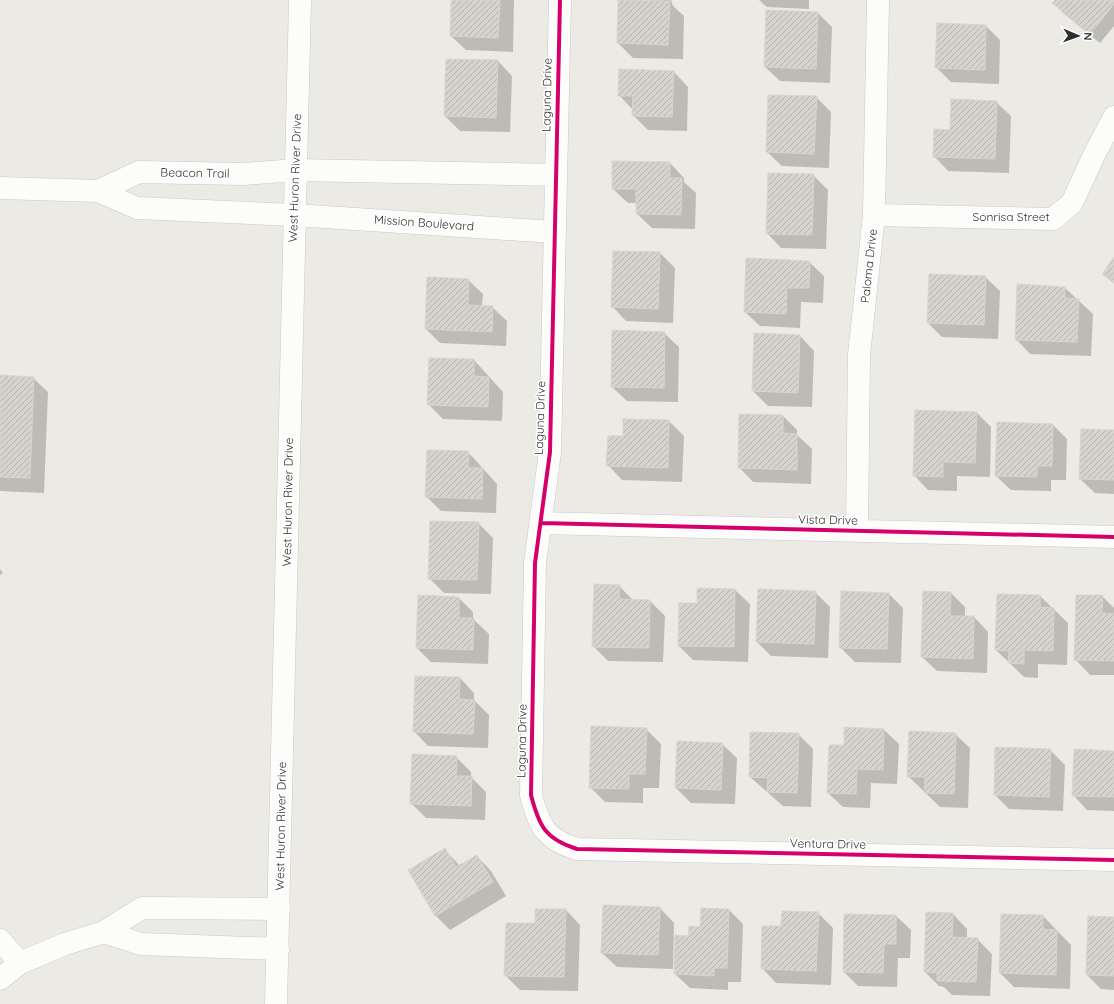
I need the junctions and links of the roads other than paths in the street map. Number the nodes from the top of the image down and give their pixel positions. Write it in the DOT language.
graph roads {
  1 [pos="300,0"];
  2 [pos="560,0"];
  3 [pos="878,0"];
  4 [pos="1114,117"];
  5 [pos="296,170"];
  6 [pos="556,175"];
  7 [pos="0,188"];
  8 [pos="98,191"];
  9 [pos="294,215"];
  10 [pos="874,215"];
  11 [pos="554,232"];
  12 [pos="541,523"];
  13 [pos="856,531"];
  14 [pos="1114,537"];
  15 [pos="547,832"];
  16 [pos="1114,860"];
  17 [pos="279,909"];
  18 [pos="104,932"];
  19 [pos="0,940"];
  20 [pos="278,949"];
  21 [pos="20,963"];
  22 [pos="0,979"];
  23 [pos="276,1004"];
  1 -- 5 [label="street, West Huron River Drive"];
  2 -- 6 [label="street, Laguna Drive"];
  3 -- 10 [label="street, Paloma Drive"];
  4 -- 10 [label="street, Sonrisa Street"];
  5 -- 6 [label="street"];
  5 -- 8 [label="street, Beacon Trail"];
  5 -- 9 [label="street, West Huron River Drive"];
  6 -- 11 [label="street, Laguna Drive"];
  7 -- 8 [label="street, Beacon Trail"];
  8 -- 9 [label="street, Beacon Trail"];
  9 -- 11 [label="street, Mission Boulevard"];
  9 -- 17 [label="street, West Huron River Drive"];
  10 -- 13 [label="street, Paloma Drive"];
  11 -- 12 [label="street, Laguna Drive"];
  12 -- 13 [label="street, Vista Drive"];
  12 -- 15 [label="street, Laguna Drive"];
  13 -- 14 [label="street, Vista Drive"];
  15 -- 16 [label="street, Ventura Drive"];
  17 -- 18 [label="street"];
  17 -- 20 [label="street, West Huron River Drive"];
  18 -- 20 [label="street"];
  18 -- 21 [label="street"];
  19 -- 21 [label="street"];
  20 -- 23 [label="street, West Huron River Drive"];
  21 -- 22 [label="street"];
}
